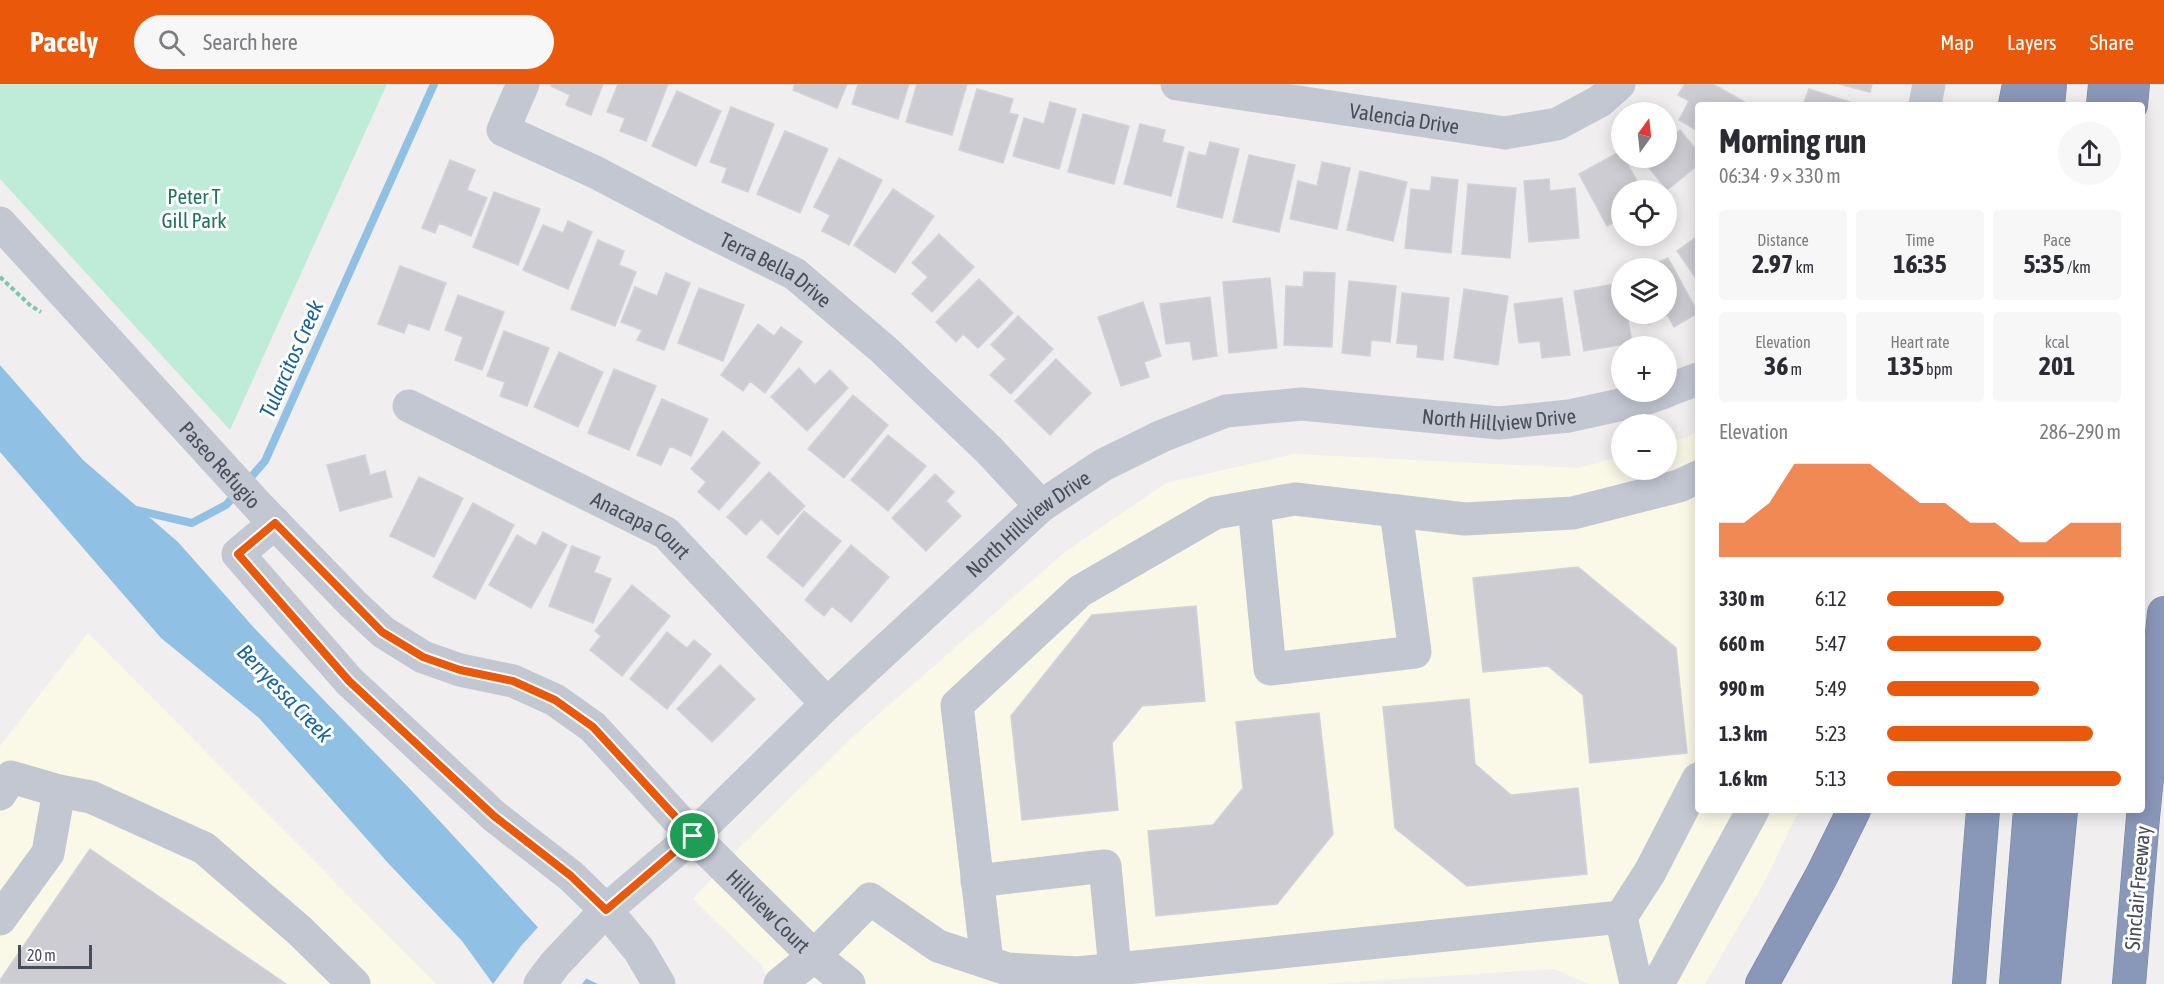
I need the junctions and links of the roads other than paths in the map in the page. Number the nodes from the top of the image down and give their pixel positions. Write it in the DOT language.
graph roads {
  1 [pos="523,84"];
  2 [pos="1178,84"];
  3 [pos="1619,84"];
  4 [pos="1929,84"];
  5 [pos="2019,84"];
  6 [pos="2050,84"];
  7 [pos="2105,84"];
  8 [pos="2133,84"];
  9 [pos="1926,102"];
  10 [pos="2016,102"];
  11 [pos="2049,102"];
  12 [pos="2103,102"];
  13 [pos="2131,102"];
  14 [pos="0,223"];
  15 [pos="1695,380"];
  16 [pos="1677,387"];
  17 [pos="1633,402"];
  18 [pos="409,406"];
  19 [pos="1695,478"];
  20 [pos="1041,506"];
  21 [pos="1254,506"];
  22 [pos="1396,511"];
  23 [pos="267,515"];
  24 [pos="2164,613"];
  25 [pos="827,704"];
  26 [pos="1695,785"];
  27 [pos="59,791"];
  28 [pos="0,794"];
  29 [pos="2145,798"];
  30 [pos="1751,813"];
  31 [pos="1853,813"];
  32 [pos="1983,813"];
  33 [pos="2030,813"];
  34 [pos="2061,813"];
  35 [pos="2144,813"];
  36 [pos="693,836"];
  37 [pos="977,881"];
  38 [pos="1622,917"];
  39 [pos="0,919"];
  40 [pos="597,919"];
  41 [pos="814,956"];
  42 [pos="987,962"];
  43 [pos="1098,976"];
  44 [pos="354,984"];
  45 [pos="540,984"];
  46 [pos="659,984"];
  47 [pos="780,984"];
  48 [pos="849,984"];
  49 [pos="1636,984"];
  50 [pos="1658,984"];
  51 [pos="1762,984"];
  52 [pos="1969,984"];
  53 [pos="2016,984"];
  54 [pos="2044,984"];
  55 [pos="2129,984"];
  1 -- 20 [label="street, Terra Bella Drive"];
  2 -- 3 [label="street, Valencia Drive"];
  4 -- 9 [label="street"];
  5 -- 10 [label="highway"];
  6 -- 11 [label="highway"];
  7 -- 12 [label="highway"];
  8 -- 13 [label="highway"];
  14 -- 23 [label="street, Paseo Refugio"];
  15 -- 16 [label="street, North Hillview Drive"];
  17 -- 20 [label="street, North Hillview Drive"];
  18 -- 25 [label="street, Anacapa Court"];
  19 -- 22 [label="street"];
  20 -- 25 [label="street, North Hillview Drive"];
  21 -- 22 [label="street"];
  21 -- 22 [label="street"];
  21 -- 37 [label="street"];
  23 -- 36 [label="street, Paseo Refugio"];
  23 -- 40 [label="street"];
  24 -- 29 [label="highway, Sinclair Freeway"];
  25 -- 36 [label="street, North Hillview Drive"];
  26 -- 38 [label="street"];
  27 -- 28 [label="street"];
  27 -- 39 [label="street"];
  27 -- 44 [label="street"];
  30 -- 50 [label="street"];
  31 -- 51 [label="highway"];
  32 -- 52 [label="highway"];
  33 -- 53 [label="highway"];
  34 -- 54 [label="highway"];
  35 -- 55 [label="highway, Sinclair Freeway"];
  36 -- 40 [label="street, North Hillview Drive"];
  36 -- 41 [label="street, Hillview Court"];
  37 -- 42 [label="street"];
  37 -- 43 [label="street"];
  38 -- 43 [label="street"];
  38 -- 49 [label="street"];
  40 -- 45 [label="street, North Hillview Drive"];
  40 -- 46 [label="street"];
  41 -- 42 [label="street"];
  41 -- 47 [label="street"];
  41 -- 48 [label="street, Hillview Court"];
  42 -- 43 [label="street"];
}
